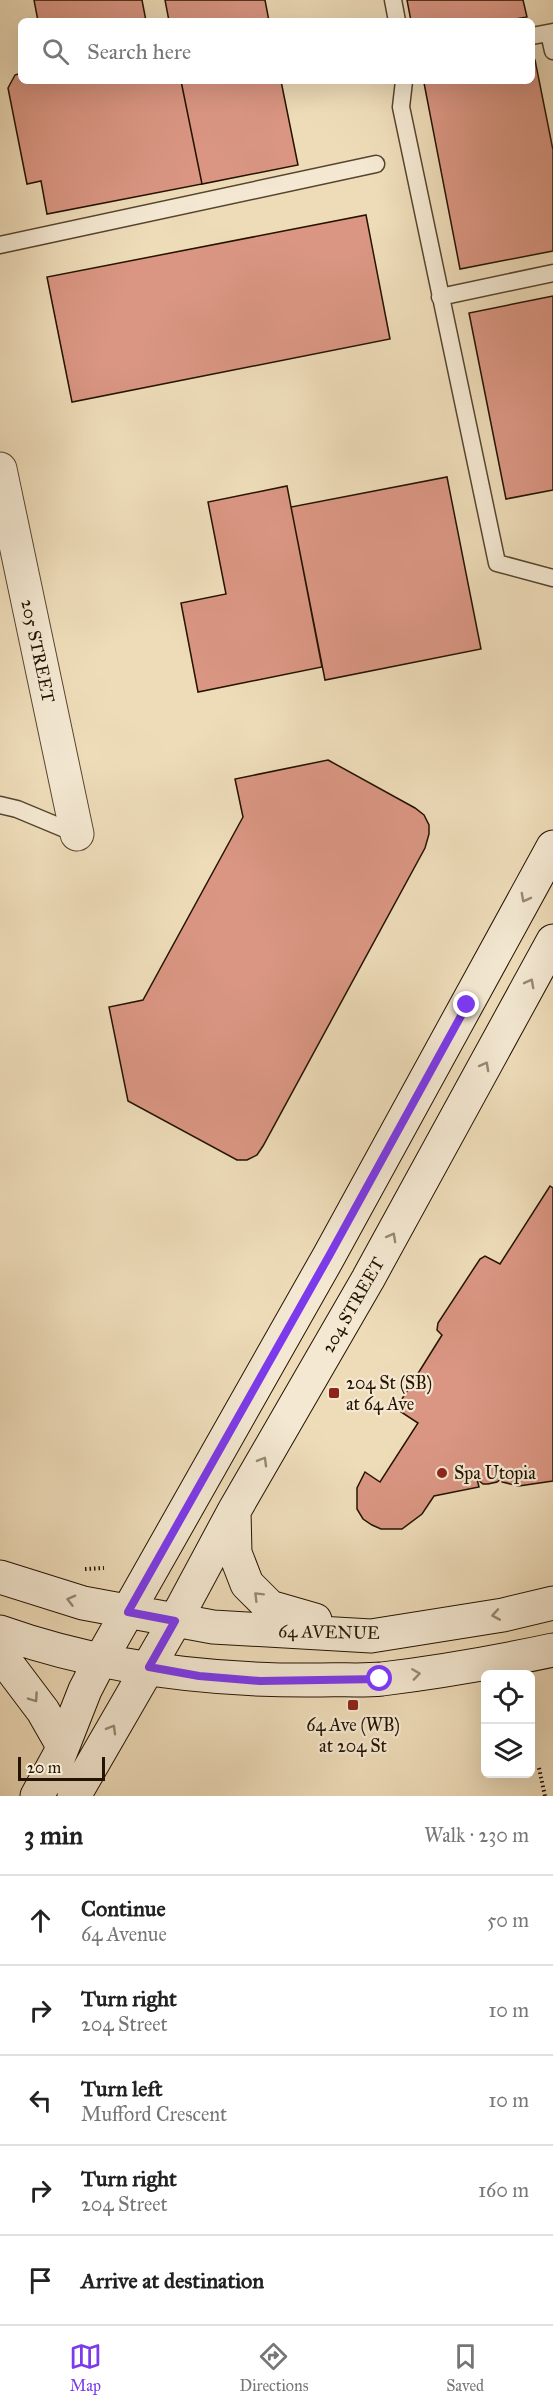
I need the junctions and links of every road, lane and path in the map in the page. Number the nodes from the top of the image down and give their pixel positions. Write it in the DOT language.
graph roads {
  1 [pos="393,0"];
  2 [pos="396,18"];
  3 [pos="551,32"];
  4 [pos="535,35"];
  5 [pos="553,51"];
  6 [pos="404,84"];
  7 [pos="376,164"];
  8 [pos="0,245"];
  9 [pos="553,273"];
  10 [pos="440,297"];
  11 [pos="0,469"];
  12 [pos="553,578"];
  13 [pos="0,805"];
  14 [pos="77,834"];
  15 [pos="553,847"];
  16 [pos="553,941"];
  17 [pos="234,1511"];
  18 [pos="0,1577"];
  19 [pos="553,1603"];
  20 [pos="128,1612"];
  21 [pos="175,1621"];
  22 [pos="0,1632"];
  23 [pos="371,1636"];
  24 [pos="553,1650"];
  25 [pos="0,1654"];
  26 [pos="101,1659"];
  27 [pos="149,1667"];
  28 [pos="63,1746"];
  29 [pos="539,1768"];
  30 [pos="37,1796"];
  31 [pos="74,1796"];
  32 [pos="545,1796"];
  1 -- 2 [label="lane"];
  3 -- 4 [label="lane"];
  3 -- 5 [label="lane"];
  6 -- 10 [label="lane"];
  7 -- 8 [label="lane"];
  9 -- 10 [label="lane"];
  10 -- 12 [label="lane"];
  11 -- 14 [label="main road, 205 STREET"];
  13 -- 14 [label="lane"];
  15 -- 20 [label="main road, one-way"];
  17 -- 16 [label="main road, 204 STREET, one-way"];
  17 -- 21 [label="main road, 204 STREET"];
  23 -- 17 [label="main road, one-way"];
  20 -- 18 [label="main road, 64 AVENUE, one-way"];
  19 -- 23 [label="main road, 64 AVENUE, one-way"];
  20 -- 21 [label="main road, 64 AVENUE"];
  20 -- 26 [label="main road"];
  21 -- 23 [label="main road, 64 AVENUE"];
  21 -- 27 [label="main road, 204 STREET"];
  22 -- 26 [label="main road"];
  27 -- 24 [label="main road, one-way"];
  25 -- 28 [label="main road, one-way"];
  26 -- 27 [label="main road"];
  26 -- 28 [label="main road"];
  31 -- 27 [label="main road, 204 STREET, one-way"];
  28 -- 30 [label="main road"];
  29 -- 32 [label="path"];
}
